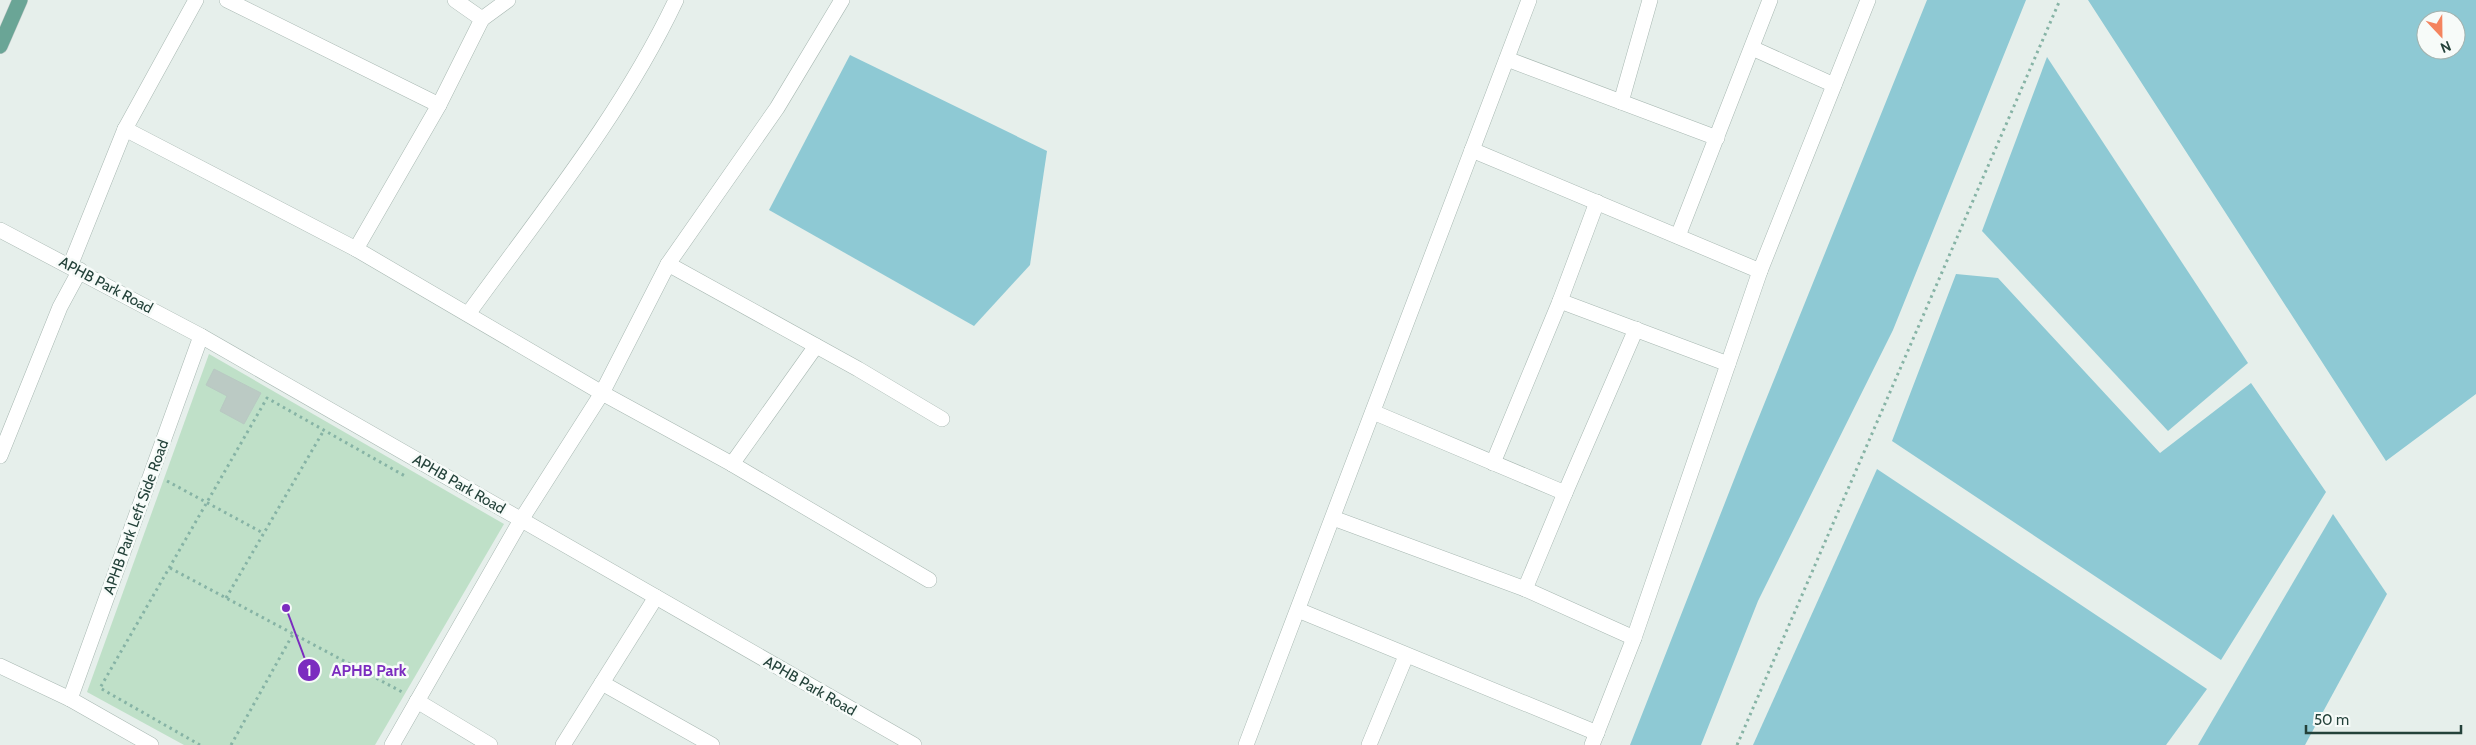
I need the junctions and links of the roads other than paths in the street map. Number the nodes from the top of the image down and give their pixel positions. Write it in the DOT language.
graph roads {
  1 [pos="20,0"];
  2 [pos="196,0"];
  3 [pos="227,0"];
  4 [pos="455,0"];
  5 [pos="508,0"];
  6 [pos="676,0"];
  7 [pos="842,0"];
  8 [pos="1529,0"];
  9 [pos="1650,0"];
  10 [pos="1770,0"];
  11 [pos="1868,0"];
  12 [pos="482,19"];
  13 [pos="0,46"];
  14 [pos="1752,48"];
  15 [pos="1507,59"];
  16 [pos="1834,85"];
  17 [pos="1620,102"];
  18 [pos="439,106"];
  19 [pos="125,129"];
  20 [pos="1717,138"];
  21 [pos="1472,150"];
  22 [pos="1598,202"];
  23 [pos="0,230"];
  24 [pos="1678,236"];
  25 [pos="356,249"];
  26 [pos="668,264"];
  27 [pos="75,268"];
  28 [pos="1760,271"];
  29 [pos="1560,301"];
  30 [pos="468,314"];
  31 [pos="1636,329"];
  32 [pos="201,336"];
  33 [pos="816,346"];
  34 [pos="1728,364"];
  35 [pos="602,392"];
  36 [pos="1373,412"];
  37 [pos="942,419"];
  38 [pos="0,456"];
  39 [pos="1493,463"];
  40 [pos="732,464"];
  41 [pos="1565,493"];
  42 [pos="1333,518"];
  43 [pos="521,520"];
  44 [pos="929,580"];
  45 [pos="1525,589"];
  46 [pos="656,597"];
  47 [pos="1298,610"];
  48 [pos="1634,638"];
  49 [pos="1406,656"];
  50 [pos="0,666"];
  51 [pos="602,682"];
  52 [pos="70,699"];
  53 [pos="417,701"];
  54 [pos="1595,739"];
  55 [pos="704,743"];
  56 [pos="151,745"];
  57 [pos="392,745"];
  58 [pos="490,745"];
  59 [pos="563,745"];
  60 [pos="914,745"];
  61 [pos="1246,745"];
  62 [pos="1369,745"];
  1 -- 13 [label="main road"];
  2 -- 19 [label="street"];
  3 -- 18 [label="street"];
  4 -- 12 [label="street"];
  5 -- 12 [label="street"];
  6 -- 30 [label="street"];
  7 -- 26 [label="street"];
  8 -- 15 [label="street"];
  9 -- 17 [label="street"];
  10 -- 14 [label="street"];
  11 -- 16 [label="street"];
  12 -- 18 [label="street"];
  14 -- 16 [label="street"];
  14 -- 20 [label="street"];
  15 -- 17 [label="street"];
  15 -- 21 [label="street"];
  16 -- 28 [label="street"];
  17 -- 20 [label="street"];
  18 -- 25 [label="street"];
  19 -- 25 [label="street"];
  19 -- 27 [label="street"];
  20 -- 24 [label="street"];
  21 -- 22 [label="street"];
  21 -- 36 [label="street"];
  22 -- 24 [label="street"];
  22 -- 29 [label="street"];
  23 -- 27 [label="street, APHB Park Road"];
  24 -- 28 [label="street"];
  25 -- 30 [label="street"];
  26 -- 33 [label="street"];
  26 -- 35 [label="street"];
  27 -- 32 [label="street, APHB Park Road"];
  27 -- 38 [label="street"];
  28 -- 34 [label="street"];
  29 -- 31 [label="street"];
  29 -- 39 [label="street"];
  30 -- 35 [label="street"];
  31 -- 34 [label="street"];
  31 -- 41 [label="street"];
  32 -- 43 [label="street, APHB Park Road"];
  32 -- 52 [label="street, APHB Park Left Side Road"];
  33 -- 37 [label="street"];
  33 -- 40 [label="street"];
  34 -- 48 [label="street"];
  35 -- 40 [label="street"];
  35 -- 43 [label="street"];
  36 -- 39 [label="street"];
  36 -- 42 [label="street"];
  39 -- 41 [label="street"];
  40 -- 44 [label="street"];
  41 -- 45 [label="street"];
  42 -- 45 [label="street"];
  42 -- 47 [label="street"];
  43 -- 46 [label="street, APHB Park Road"];
  43 -- 53 [label="street"];
  45 -- 48 [label="street"];
  46 -- 51 [label="street"];
  46 -- 60 [label="street, APHB Park Road"];
  47 -- 49 [label="street"];
  47 -- 61 [label="street"];
  48 -- 54 [label="street"];
  49 -- 54 [label="street"];
  49 -- 62 [label="street"];
  50 -- 52 [label="street"];
  51 -- 55 [label="street"];
  51 -- 59 [label="street"];
  52 -- 56 [label="street"];
  53 -- 57 [label="street"];
  53 -- 58 [label="street"];
}
